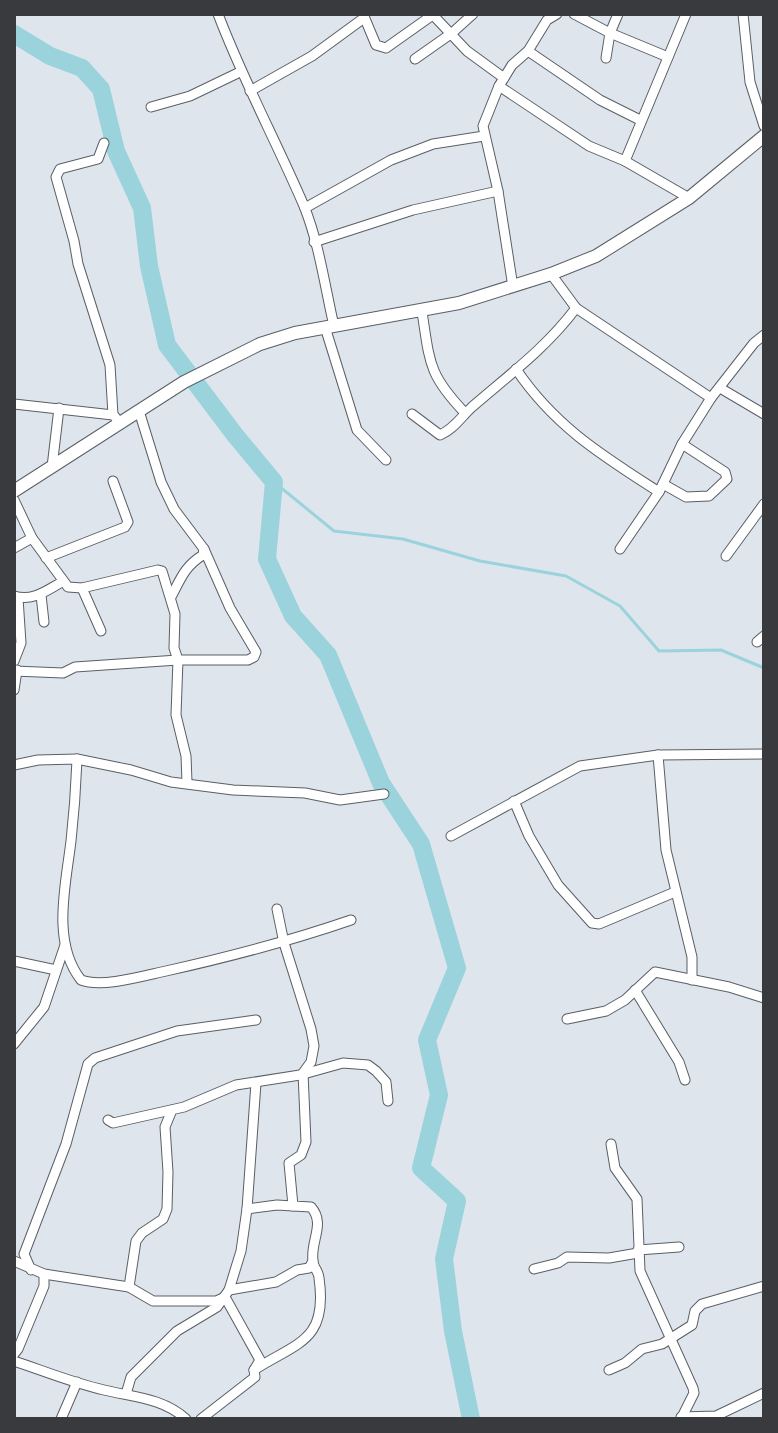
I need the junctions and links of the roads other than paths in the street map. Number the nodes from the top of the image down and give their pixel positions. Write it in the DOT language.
graph roads {
  1 [pos="218,14"];
  2 [pos="433,14"];
  3 [pos="473,14"];
  4 [pos="557,14"];
  5 [pos="574,14"];
  6 [pos="618,14"];
  7 [pos="686,14"];
  8 [pos="743,14"];
  9 [pos="364,16"];
  10 [pos="452,33"];
  11 [pos="610,33"];
  12 [pos="528,51"];
  13 [pos="668,57"];
  14 [pos="606,58"];
  15 [pos="415,59"];
  16 [pos="240,72"];
  17 [pos="501,82"];
  18 [pos="250,91"];
  19 [pos="151,107"];
  20 [pos="640,120"];
  21 [pos="764,126"];
  22 [pos="484,136"];
  23 [pos="764,136"];
  24 [pos="104,143"];
  25 [pos="625,161"];
  26 [pos="498,191"];
  27 [pos="689,198"];
  28 [pos="305,208"];
  29 [pos="314,242"];
  30 [pos="551,274"];
  31 [pos="513,287"];
  32 [pos="576,308"];
  33 [pos="422,312"];
  34 [pos="330,327"];
  35 [pos="764,335"];
  36 [pos="516,369"];
  37 [pos="720,388"];
  38 [pos="711,398"];
  39 [pos="14,404"];
  40 [pos="59,408"];
  41 [pos="139,411"];
  42 [pos="465,413"];
  43 [pos="412,414"];
  44 [pos="764,414"];
  45 [pos="117,419"];
  46 [pos="682,444"];
  47 [pos="386,460"];
  48 [pos="52,467"];
  49 [pos="113,481"];
  50 [pos="661,488"];
  51 [pos="14,491"];
  52 [pos="14,500"];
  53 [pos="764,504"];
  54 [pos="32,538"];
  55 [pos="14,548"];
  56 [pos="204,549"];
  57 [pos="620,549"];
  58 [pos="726,556"];
  59 [pos="46,558"];
  60 [pos="62,582"];
  61 [pos="82,588"];
  62 [pos="41,595"];
  63 [pos="16,597"];
  64 [pos="171,597"];
  65 [pos="44,622"];
  66 [pos="101,631"];
  67 [pos="178,660"];
  68 [pos="15,667"];
  69 [pos="14,690"];
  70 [pos="764,754"];
  71 [pos="658,755"];
  72 [pos="77,759"];
  73 [pos="14,765"];
  74 [pos="187,782"];
  75 [pos="384,794"];
  76 [pos="514,801"];
  77 [pos="451,836"];
  78 [pos="675,892"];
  79 [pos="277,909"];
  80 [pos="351,920"];
  81 [pos="284,943"];
  82 [pos="65,945"];
  83 [pos="14,961"];
  84 [pos="56,970"];
  85 [pos="692,980"];
  86 [pos="635,990"];
  87 [pos="764,998"];
  88 [pos="567,1019"];
  89 [pos="256,1020"];
  90 [pos="14,1043"];
  91 [pos="303,1073"];
  92 [pos="685,1080"];
  93 [pos="256,1083"];
  94 [pos="388,1101"];
  95 [pos="172,1110"];
  96 [pos="108,1120"];
  97 [pos="611,1144"];
  98 [pos="293,1206"];
  99 [pos="247,1209"];
  100 [pos="679,1247"];
  101 [pos="638,1252"];
  102 [pos="14,1261"];
  103 [pos="313,1261"];
  104 [pos="534,1269"];
  105 [pos="31,1270"];
  106 [pos="44,1274"];
  107 [pos="764,1286"];
  108 [pos="129,1287"];
  109 [pos="227,1293"];
  110 [pos="669,1340"];
  111 [pos="14,1354"];
  112 [pos="14,1361"];
  113 [pos="254,1370"];
  114 [pos="609,1370"];
  115 [pos="77,1382"];
  116 [pos="764,1393"];
  117 [pos="126,1394"];
  118 [pos="681,1418"];
  119 [pos="61,1419"];
  120 [pos="186,1419"];
  121 [pos="201,1419"];
  1 -- 16 [label="street"];
  2 -- 9 [label="street"];
  2 -- 10 [label="street"];
  3 -- 10 [label="street"];
  4 -- 12 [label="street"];
  5 -- 11 [label="street"];
  6 -- 11 [label="street"];
  7 -- 13 [label="street"];
  8 -- 21 [label="street"];
  9 -- 18 [label="street"];
  10 -- 15 [label="street"];
  10 -- 17 [label="street"];
  11 -- 13 [label="street"];
  11 -- 14 [label="street"];
  12 -- 17 [label="street"];
  12 -- 20 [label="street"];
  13 -- 20 [label="street"];
  16 -- 18 [label="street"];
  16 -- 19 [label="street"];
  17 -- 22 [label="street"];
  17 -- 25 [label="street"];
  18 -- 28 [label="street"];
  20 -- 25 [label="street"];
  22 -- 26 [label="street"];
  22 -- 28 [label="street"];
  23 -- 27 [label="street"];
  24 -- 45 [label="street"];
  25 -- 27 [label="street"];
  26 -- 29 [label="street"];
  26 -- 31 [label="street"];
  27 -- 30 [label="street"];
  28 -- 29 [label="street"];
  29 -- 34 [label="street"];
  30 -- 31 [label="street"];
  30 -- 32 [label="street"];
  31 -- 33 [label="street"];
  32 -- 36 [label="street"];
  32 -- 38 [label="street"];
  33 -- 34 [label="street"];
  33 -- 42 [label="street"];
  34 -- 41 [label="street"];
  34 -- 47 [label="street"];
  35 -- 37 [label="street"];
  36 -- 42 [label="street"];
  36 -- 50 [label="street"];
  37 -- 38 [label="street"];
  37 -- 44 [label="street"];
  38 -- 46 [label="street"];
  39 -- 40 [label="street"];
  40 -- 45 [label="street"];
  40 -- 48 [label="street"];
  41 -- 45 [label="street"];
  41 -- 56 [label="street"];
  42 -- 43 [label="street"];
  45 -- 48 [label="street"];
  46 -- 50 [label="street"];
  46 -- 50 [label="street"];
  48 -- 51 [label="street"];
  49 -- 59 [label="street"];
  50 -- 57 [label="street"];
  52 -- 54 [label="street"];
  53 -- 58 [label="street"];
  54 -- 55 [label="street"];
  54 -- 59 [label="street"];
  56 -- 64 [label="street"];
  56 -- 67 [label="street"];
  59 -- 60 [label="street"];
  60 -- 61 [label="street"];
  60 -- 62 [label="street"];
  61 -- 64 [label="street"];
  61 -- 66 [label="street"];
  62 -- 63 [label="street"];
  62 -- 65 [label="street"];
  63 -- 68 [label="street"];
  64 -- 67 [label="street"];
  67 -- 68 [label="street"];
  67 -- 74 [label="street"];
  68 -- 69 [label="street"];
  70 -- 71 [label="street"];
  71 -- 76 [label="street"];
  71 -- 78 [label="street"];
  72 -- 73 [label="street"];
  72 -- 74 [label="street"];
  72 -- 82 [label="street"];
  74 -- 75 [label="street"];
  76 -- 77 [label="street"];
  76 -- 78 [label="street"];
  78 -- 85 [label="street"];
  79 -- 81 [label="street"];
  80 -- 81 [label="street"];
  81 -- 82 [label="street"];
  81 -- 91 [label="street"];
  82 -- 84 [label="street"];
  83 -- 84 [label="street"];
  84 -- 90 [label="street"];
  85 -- 86 [label="street"];
  85 -- 87 [label="street"];
  86 -- 88 [label="street"];
  86 -- 92 [label="street"];
  89 -- 105 [label="street"];
  91 -- 93 [label="street"];
  91 -- 94 [label="street"];
  91 -- 98 [label="street"];
  93 -- 95 [label="street"];
  93 -- 99 [label="street"];
  95 -- 96 [label="street"];
  95 -- 108 [label="street"];
  97 -- 101 [label="street"];
  98 -- 99 [label="street"];
  98 -- 103 [label="street"];
  99 -- 109 [label="street"];
  100 -- 101 [label="street"];
  101 -- 104 [label="street"];
  101 -- 110 [label="street"];
  102 -- 105 [label="street"];
  103 -- 109 [label="street"];
  103 -- 113 [label="street"];
  105 -- 106 [label="street"];
  106 -- 108 [label="street"];
  106 -- 111 [label="street"];
  107 -- 110 [label="street"];
  108 -- 109 [label="street"];
  109 -- 113 [label="street"];
  109 -- 117 [label="street"];
  110 -- 114 [label="street"];
  110 -- 118 [label="street"];
  112 -- 115 [label="street"];
  113 -- 121 [label="street"];
  115 -- 117 [label="street"];
  115 -- 119 [label="street"];
  116 -- 118 [label="street"];
  117 -- 120 [label="street"];
}
